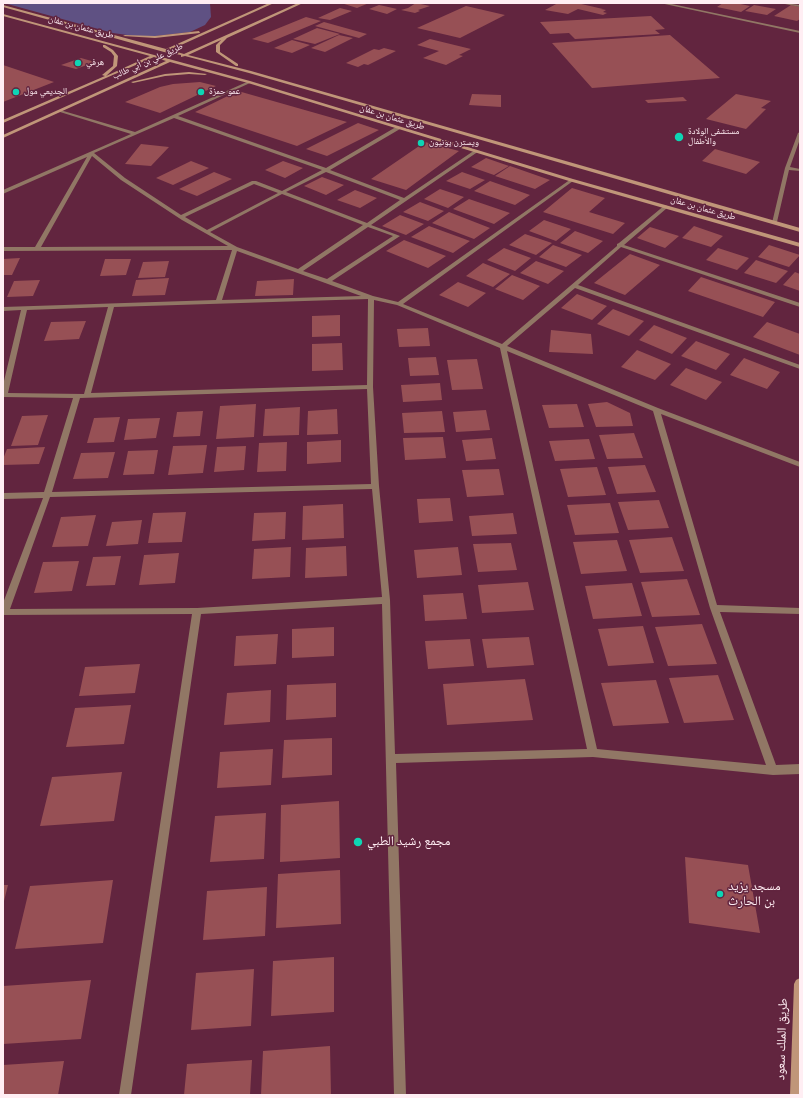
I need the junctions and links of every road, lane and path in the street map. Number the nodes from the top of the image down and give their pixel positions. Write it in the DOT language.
graph roads {
  1 [pos="272,3"];
  2 [pos="301,3"];
  3 [pos="662,3"];
  4 [pos="786,3"];
  5 [pos="670,4"];
  6 [pos="3,6"];
  7 [pos="800,6"];
  8 [pos="3,15"];
  9 [pos="213,29"];
  10 [pos="236,31"];
  11 [pos="800,32"];
  12 [pos="103,34"];
  13 [pos="91,39"];
  14 [pos="166,51"];
  15 [pos="184,55"];
  16 [pos="153,56"];
  17 [pos="170,61"];
  18 [pos="250,72"];
  19 [pos="227,76"];
  20 [pos="95,82"];
  21 [pos="249,82"];
  22 [pos="98,94"];
  23 [pos="62,111"];
  24 [pos="174,116"];
  25 [pos="3,122"];
  26 [pos="398,128"];
  27 [pos="800,133"];
  28 [pos="135,134"];
  29 [pos="3,138"];
  30 [pos="477,151"];
  31 [pos="91,154"];
  32 [pos="786,168"];
  33 [pos="326,170"];
  34 [pos="800,170"];
  35 [pos="571,180"];
  36 [pos="3,192"];
  37 [pos="282,192"];
  38 [pos="404,200"];
  39 [pos="665,207"];
  40 [pos="181,217"];
  41 [pos="774,222"];
  42 [pos="368,225"];
  43 [pos="800,230"];
  44 [pos="206,232"];
  45 [pos="619,245"];
  46 [pos="800,245"];
  47 [pos="235,248"];
  48 [pos="36,249"];
  49 [pos="3,250"];
  50 [pos="299,271"];
  51 [pos="328,281"];
  52 [pos="573,285"];
  53 [pos="371,297"];
  54 [pos="218,302"];
  55 [pos="398,304"];
  56 [pos="800,305"];
  57 [pos="111,307"];
  58 [pos="3,309"];
  59 [pos="24,309"];
  60 [pos="503,346"];
  61 [pos="800,367"];
  62 [pos="370,388"];
  63 [pos="4,395"];
  64 [pos="87,395"];
  65 [pos="77,396"];
  66 [pos="656,410"];
  67 [pos="800,465"];
  68 [pos="375,486"];
  69 [pos="3,496"];
  70 [pos="47,496"];
  71 [pos="386,600"];
  72 [pos="714,608"];
  73 [pos="197,611"];
  74 [pos="800,611"];
  75 [pos="3,612"];
  76 [pos="593,753"];
  77 [pos="391,759"];
  78 [pos="800,769"];
  79 [pos="773,770"];
  80 [pos="800,984"];
  81 [pos="125,1095"];
  82 [pos="400,1095"];
  83 [pos="796,1095"];
  1 -- 9 [label="main road, طريق علي بن أبي طالب"];
  2 -- 10 [label="main road, طريق علي بن أبي طالب"];
  3 -- 5 [label="street"];
  4 -- 7 [label="street"];
  5 -- 11 [label="street"];
  6 -- 12 [label="main road, طريق عثمان بن عفان"];
  8 -- 13 [label="main road, طريق عثمان بن عفان"];
  9 -- 12 [label="main road"];
  9 -- 14 [label="main road, طريق علي بن أبي طالب"];
  10 -- 15 [label="main road, طريق علي بن أبي طالب"];
  10 -- 18 [label="main road"];
  12 -- 14 [label="main road, طريق عثمان بن عفان"];
  13 -- 16 [label="main road, طريق عثمان بن عفان"];
  13 -- 20 [label="main road"];
  14 -- 15 [label="main road, طريق عثمان بن عفان"];
  14 -- 16 [label="main road, طريق علي بن أبي طالب"];
  15 -- 17 [label="main road, طريق علي بن أبي طالب"];
  15 -- 18 [label="main road, طريق عثمان بن عفان"];
  16 -- 17 [label="main road, طريق عثمان بن عفان"];
  16 -- 20 [label="main road, طريق علي بن أبي طالب"];
  17 -- 19 [label="main road, طريق عثمان بن عفان"];
  17 -- 22 [label="main road, طريق علي بن أبي طالب"];
  18 -- 41 [label="main road, طريق عثمان بن عفان"];
  19 -- 21 [label="main road, طريق عثمان بن عفان"];
  19 -- 22 [label="main road"];
  20 -- 25 [label="main road, طريق علي بن أبي طالب"];
  21 -- 24 [label="street"];
  21 -- 26 [label="main road, طريق عثمان بن عفان"];
  22 -- 23 [label="main road, طريق علي بن أبي طالب"];
  23 -- 28 [label="street"];
  23 -- 29 [label="main road, طريق علي بن أبي طالب"];
  24 -- 28 [label="street"];
  24 -- 33 [label="street"];
  26 -- 30 [label="main road, طريق عثمان بن عفان"];
  26 -- 33 [label="street"];
  27 -- 32 [label="street"];
  28 -- 31 [label="street"];
  30 -- 35 [label="main road, طريق عثمان بن عفان"];
  30 -- 38 [label="street"];
  31 -- 36 [label="street"];
  31 -- 40 [label="street"];
  31 -- 48 [label="street"];
  32 -- 34 [label="street"];
  32 -- 41 [label="street"];
  33 -- 37 [label="street"];
  33 -- 38 [label="street"];
  35 -- 39 [label="main road, طريق عثمان بن عفان"];
  35 -- 55 [label="street"];
  37 -- 40 [label="street"];
  37 -- 42 [label="street"];
  37 -- 44 [label="street"];
  38 -- 42 [label="street"];
  39 -- 45 [label="street"];
  39 -- 46 [label="main road, طريق عثمان بن عفان"];
  40 -- 44 [label="street"];
  41 -- 43 [label="main road, طريق عثمان بن عفان"];
  42 -- 50 [label="street"];
  42 -- 51 [label="street"];
  44 -- 47 [label="street"];
  45 -- 52 [label="street"];
  45 -- 56 [label="street"];
  47 -- 48 [label="street"];
  47 -- 50 [label="street"];
  47 -- 54 [label="street"];
  48 -- 49 [label="street"];
  50 -- 51 [label="street"];
  51 -- 53 [label="street"];
  52 -- 60 [label="street"];
  52 -- 61 [label="street"];
  53 -- 54 [label="street"];
  53 -- 55 [label="street"];
  53 -- 62 [label="street"];
  54 -- 57 [label="street"];
  55 -- 60 [label="street"];
  57 -- 59 [label="street"];
  57 -- 64 [label="street"];
  58 -- 59 [label="street"];
  59 -- 63 [label="street"];
  60 -- 66 [label="street"];
  60 -- 76 [label="street"];
  62 -- 64 [label="street"];
  62 -- 68 [label="street"];
  63 -- 65 [label="street"];
  64 -- 65 [label="street"];
  65 -- 70 [label="street"];
  66 -- 67 [label="street"];
  66 -- 72 [label="street"];
  68 -- 70 [label="street"];
  68 -- 71 [label="street"];
  69 -- 70 [label="street"];
  70 -- 75 [label="street"];
  71 -- 73 [label="street"];
  71 -- 77 [label="street"];
  72 -- 74 [label="street"];
  72 -- 79 [label="street"];
  73 -- 75 [label="street"];
  73 -- 81 [label="street"];
  76 -- 77 [label="street"];
  76 -- 79 [label="street"];
  77 -- 82 [label="street"];
  78 -- 79 [label="street"];
  80 -- 83 [label="main road, طريق الملك سعود"];
}
